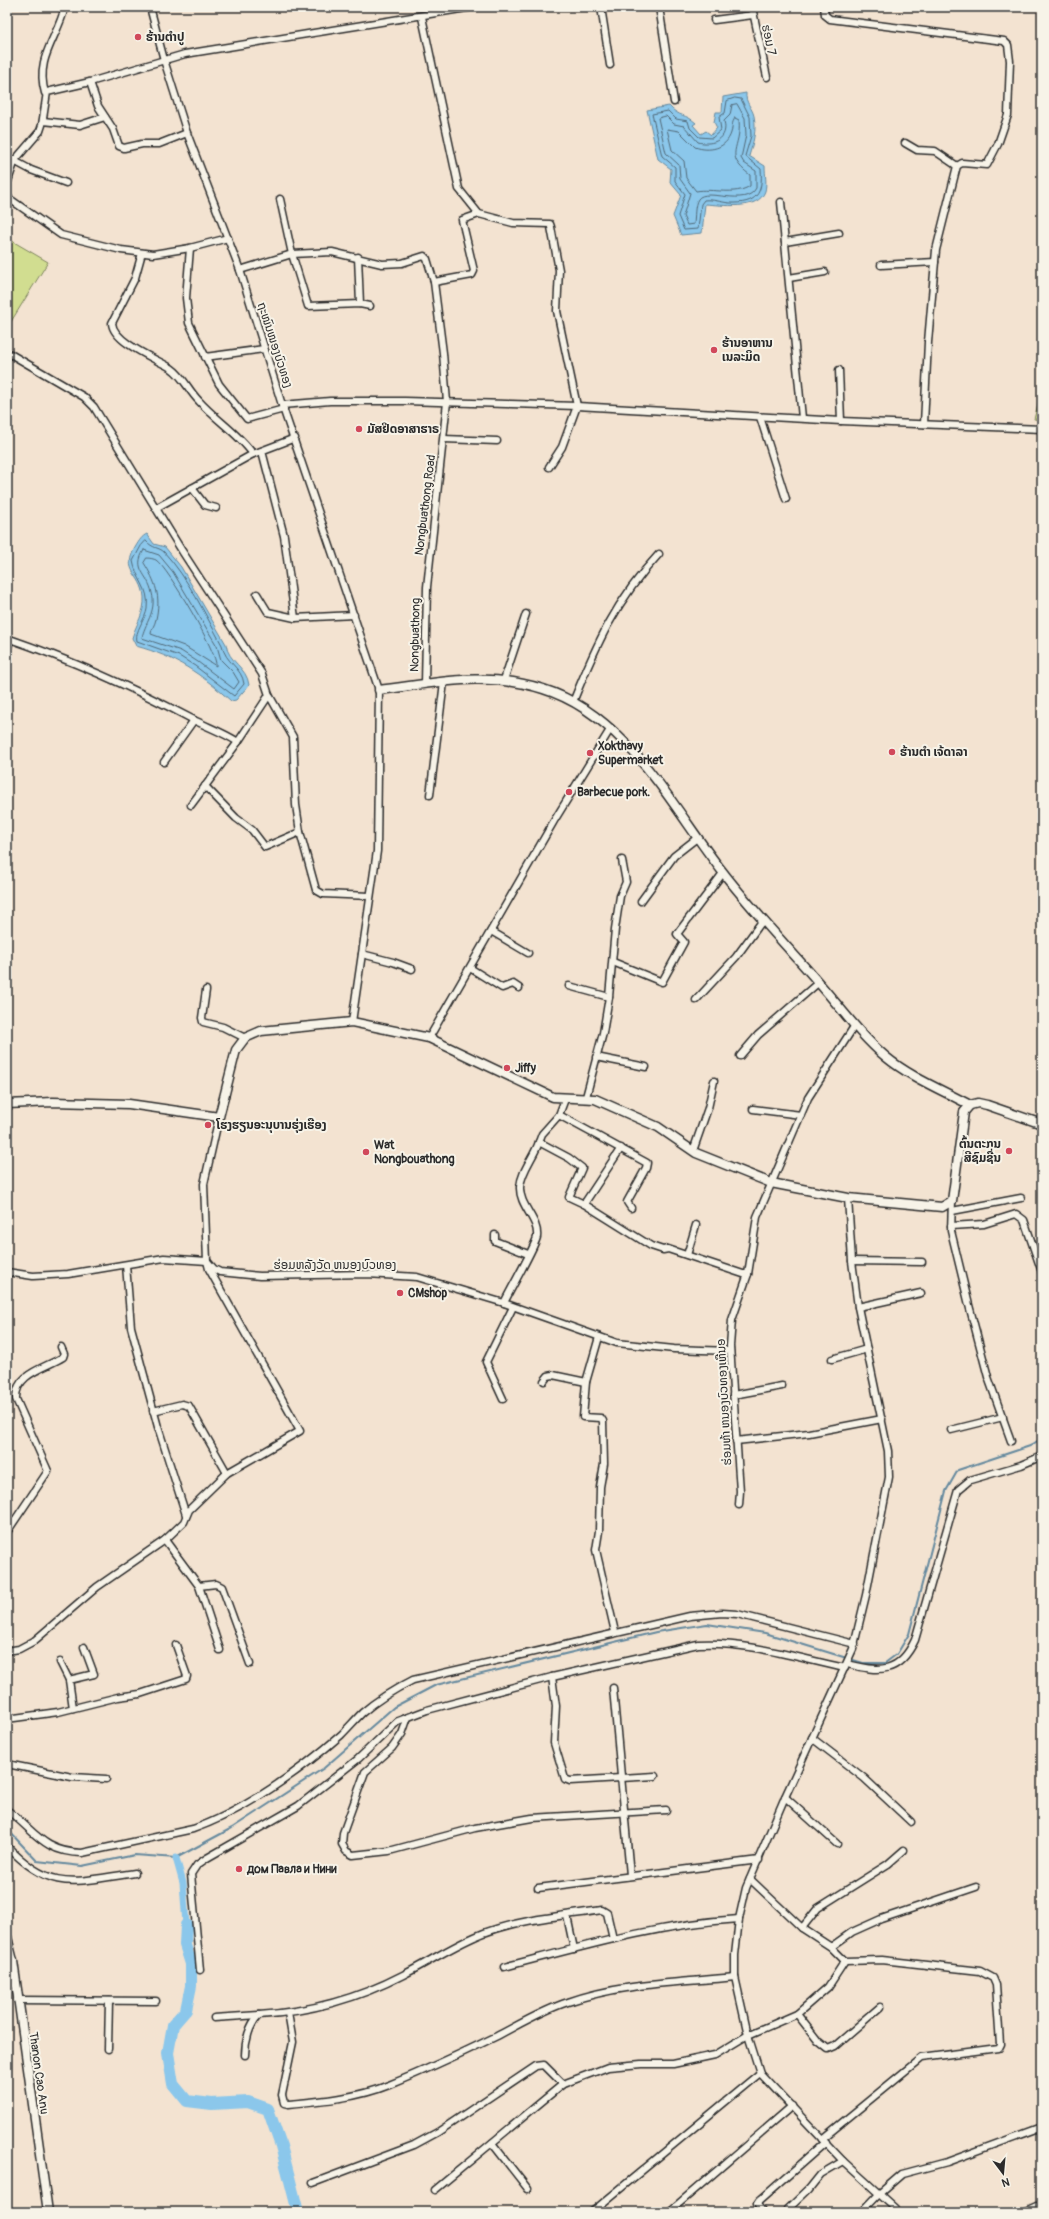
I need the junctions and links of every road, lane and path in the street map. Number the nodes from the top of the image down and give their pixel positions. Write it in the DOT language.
graph roads {
  1 [pos="65,7"];
  2 [pos="150,7"];
  3 [pos="472,7"];
  4 [pos="601,7"];
  5 [pos="659,7"];
  6 [pos="752,7"];
  7 [pos="824,7"];
  8 [pos="753,15"];
  9 [pos="422,16"];
  10 [pos="714,20"];
  11 [pos="164,60"];
  12 [pos="610,65"];
  13 [pos="767,77"];
  14 [pos="90,82"];
  15 [pos="45,93"];
  16 [pos="674,102"];
  17 [pos="105,117"];
  18 [pos="43,121"];
  19 [pos="187,134"];
  20 [pos="905,143"];
  21 [pos="7,157"];
  22 [pos="15,160"];
  23 [pos="957,166"];
  24 [pos="7,184"];
  25 [pos="66,184"];
  26 [pos="7,197"];
  27 [pos="280,199"];
  28 [pos="781,202"];
  29 [pos="479,214"];
  30 [pos="839,233"];
  31 [pos="228,238"];
  32 [pos="785,242"];
  33 [pos="190,248"];
  34 [pos="142,253"];
  35 [pos="292,254"];
  36 [pos="358,257"];
  37 [pos="935,262"];
  38 [pos="881,265"];
  39 [pos="240,270"];
  40 [pos="825,272"];
  41 [pos="789,278"];
  42 [pos="434,282"];
  43 [pos="360,304"];
  44 [pos="370,306"];
  45 [pos="264,349"];
  46 [pos="7,352"];
  47 [pos="205,357"];
  48 [pos="839,370"];
  49 [pos="447,402"];
  50 [pos="577,406"];
  51 [pos="283,407"];
  52 [pos="760,417"];
  53 [pos="802,418"];
  54 [pos="841,421"];
  55 [pos="924,424"];
  56 [pos="1042,430"];
  57 [pos="295,438"];
  58 [pos="444,439"];
  59 [pos="497,441"];
  60 [pos="262,451"];
  61 [pos="253,454"];
  62 [pos="549,467"];
  63 [pos="192,488"];
  64 [pos="786,499"];
  65 [pos="156,508"];
  66 [pos="216,508"];
  67 [pos="659,554"];
  68 [pos="427,587"];
  69 [pos="257,594"];
  70 [pos="526,614"];
  71 [pos="354,615"];
  72 [pos="295,618"];
  73 [pos="9,639"];
  74 [pos="7,650"];
  75 [pos="504,680"];
  76 [pos="444,682"];
  77 [pos="425,684"];
  78 [pos="379,690"];
  79 [pos="269,695"];
  80 [pos="573,702"];
  81 [pos="194,720"];
  82 [pos="612,728"];
  83 [pos="238,742"];
  84 [pos="164,762"];
  85 [pos="205,786"];
  86 [pos="430,795"];
  87 [pos="191,805"];
  88 [pos="300,832"];
  89 [pos="697,838"];
  90 [pos="622,860"];
  91 [pos="723,873"];
  92 [pos="370,896"];
  93 [pos="641,901"];
  94 [pos="763,920"];
  95 [pos="491,931"];
  96 [pos="528,953"];
  97 [pos="362,954"];
  98 [pos="613,962"];
  99 [pos="470,968"];
  100 [pos="412,969"];
  101 [pos="819,982"];
  102 [pos="569,986"];
  103 [pos="519,988"];
  104 [pos="206,990"];
  105 [pos="609,997"];
  106 [pos="696,1000"];
  107 [pos="352,1022"];
  108 [pos="856,1025"];
  109 [pos="245,1038"];
  110 [pos="429,1038"];
  111 [pos="740,1056"];
  112 [pos="596,1057"];
  113 [pos="646,1067"];
  114 [pos="714,1081"];
  115 [pos="586,1097"];
  116 [pos="565,1099"];
  117 [pos="7,1104"];
  118 [pos="970,1105"];
  119 [pos="753,1109"];
  120 [pos="559,1115"];
  121 [pos="801,1115"];
  122 [pos="218,1117"];
  123 [pos="1042,1124"];
  124 [pos="539,1142"];
  125 [pos="620,1148"];
  126 [pos="694,1151"];
  127 [pos="771,1183"];
  128 [pos="848,1198"];
  129 [pos="1021,1198"];
  130 [pos="952,1202"];
  131 [pos="584,1204"];
  132 [pos="630,1208"];
  133 [pos="952,1211"];
  134 [pos="696,1225"];
  135 [pos="952,1226"];
  136 [pos="495,1234"];
  137 [pos="528,1254"];
  138 [pos="687,1255"];
  139 [pos="207,1261"];
  140 [pos="852,1261"];
  141 [pos="922,1262"];
  142 [pos="126,1265"];
  143 [pos="7,1272"];
  144 [pos="1042,1272"];
  145 [pos="748,1274"];
  146 [pos="921,1294"];
  147 [pos="504,1303"];
  148 [pos="513,1307"];
  149 [pos="858,1307"];
  150 [pos="599,1337"];
  151 [pos="61,1347"];
  152 [pos="867,1349"];
  153 [pos="730,1351"];
  154 [pos="832,1360"];
  155 [pos="544,1381"];
  156 [pos="586,1382"];
  157 [pos="782,1386"];
  158 [pos="732,1395"];
  159 [pos="503,1399"];
  160 [pos="153,1411"];
  161 [pos="1003,1417"];
  162 [pos="882,1419"];
  163 [pos="951,1430"];
  164 [pos="1011,1441"];
  165 [pos="736,1442"];
  166 [pos="1042,1456"];
  167 [pos="227,1473"];
  168 [pos="739,1505"];
  169 [pos="186,1515"];
  170 [pos="7,1532"];
  171 [pos="165,1540"];
  172 [pos="199,1586"];
  173 [pos="614,1632"];
  174 [pos="176,1645"];
  175 [pos="84,1647"];
  176 [pos="854,1647"];
  177 [pos="220,1650"];
  178 [pos="7,1652"];
  179 [pos="60,1662"];
  180 [pos="250,1664"];
  181 [pos="847,1665"];
  182 [pos="552,1677"];
  183 [pos="69,1680"];
  184 [pos="612,1688"];
  185 [pos="73,1708"];
  186 [pos="408,1717"];
  187 [pos="7,1719"];
  188 [pos="812,1738"];
  189 [pos="7,1764"];
  190 [pos="655,1776"];
  191 [pos="620,1778"];
  192 [pos="106,1779"];
  193 [pos="785,1797"];
  194 [pos="7,1810"];
  195 [pos="666,1810"];
  196 [pos="623,1813"];
  197 [pos="911,1822"];
  198 [pos="837,1844"];
  199 [pos="7,1846"];
  200 [pos="904,1850"];
  201 [pos="759,1860"];
  202 [pos="134,1873"];
  203 [pos="630,1875"];
  204 [pos="750,1879"];
  205 [pos="976,1887"];
  206 [pos="538,1888"];
  207 [pos="567,1916"];
  208 [pos="739,1919"];
  209 [pos="802,1928"];
  210 [pos="7,1936"];
  211 [pos="613,1939"];
  212 [pos="831,1947"];
  213 [pos="574,1949"];
  214 [pos="845,1962"];
  215 [pos="504,1967"];
  216 [pos="200,1970"];
  217 [pos="735,1977"];
  218 [pos="11,1984"];
  219 [pos="17,2000"];
  220 [pos="109,2001"];
  221 [pos="156,2001"];
  222 [pos="880,2007"];
  223 [pos="288,2013"];
  224 [pos="797,2014"];
  225 [pos="259,2015"];
  226 [pos="214,2018"];
  227 [pos="748,2035"];
  228 [pos="108,2049"];
  229 [pos="245,2055"];
  230 [pos="760,2073"];
  231 [pos="563,2084"];
  232 [pos="792,2106"];
  233 [pos="1042,2128"];
  234 [pos="824,2141"];
  235 [pos="492,2143"];
  236 [pos="843,2162"];
  237 [pos="313,2183"];
  238 [pos="528,2189"];
  239 [pos="435,2190"];
  240 [pos="880,2193"];
  241 [pos="1042,2204"];
  242 [pos="48,2212"];
  243 [pos="592,2212"];
  244 [pos="669,2212"];
  245 [pos="762,2212"];
  246 [pos="785,2212"];
  247 [pos="862,2212"];
  248 [pos="899,2212"];
  249 [pos="1024,2212"];
  1 -- 15 [label="street"];
  2 -- 11 [label="street, ຖະໜົນໜອງບົວທອງ"];
  3 -- 9 [label="street"];
  4 -- 12 [label="street"];
  5 -- 16 [label="street"];
  6 -- 8 [label="street, ຮ່ອມ 7"];
  7 -- 23 [label="street"];
  8 -- 10 [label="street"];
  8 -- 13 [label="street, ຮ່ອມ 7"];
  9 -- 11 [label="street"];
  9 -- 29 [label="street"];
  11 -- 14 [label="street"];
  11 -- 19 [label="street, ຖະໜົນໜອງບົວທອງ"];
  14 -- 15 [label="street"];
  14 -- 17 [label="street"];
  15 -- 18 [label="street"];
  17 -- 18 [label="street"];
  17 -- 19 [label="street"];
  18 -- 22 [label="street"];
  19 -- 31 [label="street, ຖະໜົນໜອງບົວທອງ"];
  20 -- 23 [label="street"];
  21 -- 22 [label="street"];
  22 -- 24 [label="street"];
  22 -- 25 [label="street"];
  23 -- 37 [label="street"];
  26 -- 34 [label="street"];
  27 -- 35 [label="street"];
  28 -- 32 [label="street"];
  29 -- 42 [label="street"];
  29 -- 50 [label="street"];
  30 -- 32 [label="street"];
  31 -- 33 [label="street"];
  31 -- 39 [label="street, ຖະໜົນໜອງບົວທອງ"];
  32 -- 41 [label="street"];
  33 -- 34 [label="street"];
  33 -- 47 [label="street"];
  34 -- 61 [label="street"];
  35 -- 36 [label="street"];
  35 -- 39 [label="street"];
  35 -- 43 [label="street"];
  36 -- 42 [label="street, Nongbuathong Road"];
  36 -- 43 [label="street"];
  37 -- 38 [label="street"];
  37 -- 55 [label="street"];
  39 -- 45 [label="street, ຖະໜົນໜອງບົວທອງ"];
  40 -- 41 [label="street"];
  41 -- 53 [label="street"];
  42 -- 49 [label="street, Nongbuathong Road"];
  43 -- 44 [label="street"];
  45 -- 47 [label="street"];
  45 -- 51 [label="street, ຖະໜົນໜອງບົວທອງ"];
  46 -- 65 [label="street"];
  47 -- 51 [label="street"];
  48 -- 54 [label="street"];
  49 -- 50 [label="street"];
  49 -- 51 [label="street"];
  49 -- 58 [label="street, Nongbuathong Road"];
  50 -- 52 [label="street"];
  50 -- 62 [label="street"];
  51 -- 57 [label="street, ຖະໜົນໜອງບົວທອງ"];
  52 -- 53 [label="street"];
  52 -- 64 [label="street"];
  53 -- 54 [label="street"];
  54 -- 55 [label="street"];
  55 -- 56 [label="street"];
  57 -- 60 [label="street"];
  57 -- 71 [label="street, ຖະໜົນໜອງບົວທອງ"];
  58 -- 59 [label="street"];
  58 -- 68 [label="street, Nongbuathong Road"];
  60 -- 61 [label="street"];
  60 -- 72 [label="street"];
  61 -- 63 [label="street"];
  63 -- 65 [label="street"];
  63 -- 66 [label="street"];
  65 -- 79 [label="street"];
  67 -- 80 [label="street"];
  68 -- 77 [label="street, Nongbuathong"];
  69 -- 72 [label="street"];
  70 -- 75 [label="street"];
  71 -- 72 [label="street"];
  71 -- 78 [label="street, ຖະໜົນໜອງບົວທອງ"];
  73 -- 74 [label="street"];
  73 -- 81 [label="street"];
  75 -- 76 [label="street"];
  75 -- 80 [label="street"];
  76 -- 77 [label="street"];
  76 -- 86 [label="street"];
  77 -- 78 [label="street"];
  78 -- 92 [label="street, ຖະໜົນໜອງບົວທອງ"];
  79 -- 83 [label="street"];
  79 -- 88 [label="street"];
  80 -- 82 [label="street"];
  81 -- 83 [label="street"];
  81 -- 84 [label="street"];
  82 -- 89 [label="street"];
  82 -- 95 [label="street"];
  83 -- 85 [label="street"];
  85 -- 87 [label="street"];
  85 -- 88 [label="street"];
  88 -- 92 [label="street"];
  89 -- 91 [label="street"];
  89 -- 93 [label="street"];
  90 -- 98 [label="street"];
  91 -- 94 [label="street"];
  91 -- 98 [label="street"];
  92 -- 97 [label="street, ຖະໜົນໜອງບົວທອງ"];
  94 -- 101 [label="street"];
  94 -- 106 [label="street"];
  95 -- 96 [label="street"];
  95 -- 99 [label="street"];
  97 -- 100 [label="street"];
  97 -- 107 [label="street, ຖະໜົນໜອງບົວທອງ"];
  98 -- 105 [label="street"];
  99 -- 103 [label="street"];
  99 -- 110 [label="street"];
  101 -- 108 [label="street"];
  101 -- 111 [label="street"];
  102 -- 105 [label="street"];
  104 -- 109 [label="street"];
  105 -- 112 [label="street"];
  107 -- 109 [label="street"];
  107 -- 110 [label="street"];
  108 -- 118 [label="street"];
  108 -- 121 [label="street, ຮ່ອມຫ້າ ຫນອງບົວທອງເຫືນອ"];
  109 -- 122 [label="street"];
  110 -- 116 [label="street"];
  112 -- 113 [label="street"];
  112 -- 115 [label="street"];
  114 -- 126 [label="street"];
  115 -- 116 [label="street"];
  115 -- 126 [label="street"];
  116 -- 120 [label="street"];
  117 -- 122 [label="street"];
  118 -- 123 [label="street"];
  118 -- 130 [label="street"];
  119 -- 121 [label="street"];
  120 -- 124 [label="street"];
  120 -- 125 [label="street"];
  121 -- 127 [label="street, ຮ່ອມຫ້າ ຫນອງບົວທອງເຫືນອ"];
  122 -- 139 [label="street"];
  124 -- 131 [label="street"];
  124 -- 137 [label="street"];
  125 -- 131 [label="street"];
  125 -- 132 [label="street"];
  126 -- 127 [label="street"];
  127 -- 128 [label="street"];
  127 -- 145 [label="street, ຮ່ອມຫ້າ ຫນອງບົວທອງເຫືນອ"];
  128 -- 130 [label="street"];
  128 -- 140 [label="street"];
  129 -- 133 [label="street"];
  130 -- 133 [label="street"];
  131 -- 138 [label="street"];
  133 -- 135 [label="street"];
  134 -- 138 [label="street"];
  135 -- 144 [label="street"];
  135 -- 161 [label="street"];
  136 -- 137 [label="street"];
  137 -- 147 [label="street"];
  138 -- 145 [label="street"];
  139 -- 142 [label="street"];
  139 -- 147 [label="street, ຮ່ອມຫລັງວັດ ຫນອງບົວທອງ"];
  139 -- 167 [label="street"];
  140 -- 141 [label="street"];
  140 -- 149 [label="street"];
  142 -- 143 [label="street"];
  142 -- 160 [label="street"];
  145 -- 153 [label="street, ຮ່ອມຫ້າ ຫນອງບົວທອງເຫືນອ"];
  146 -- 149 [label="street"];
  147 -- 148 [label="street, ຮ່ອມຫລັງວັດ ຫນອງບົວທອງ"];
  148 -- 150 [label="street, ຮ່ອມຫລັງວັດ ຫນອງບົວທອງ"];
  148 -- 159 [label="street"];
  149 -- 152 [label="street"];
  150 -- 153 [label="street, ຮ່ອມຫລັງວັດ ຫນອງບົວທອງ"];
  150 -- 156 [label="street"];
  151 -- 170 [label="street"];
  152 -- 154 [label="street"];
  152 -- 162 [label="street"];
  153 -- 158 [label="street, ຮ່ອມຫ້າ ຫນອງບົວທອງເຫືນອ"];
  155 -- 156 [label="street"];
  156 -- 173 [label="street"];
  157 -- 158 [label="street"];
  158 -- 165 [label="street, ຮ່ອມຫ້າ ຫນອງບົວທອງເຫືນອ"];
  160 -- 167 [label="street"];
  160 -- 169 [label="street"];
  161 -- 163 [label="street"];
  161 -- 164 [label="street"];
  162 -- 165 [label="street"];
  162 -- 176 [label="street"];
  165 -- 168 [label="street, ຮ່ອມຫ້າ ຫນອງບົວທອງເຫືນອ"];
  166 -- 181 [label="street"];
  167 -- 169 [label="street"];
  169 -- 171 [label="street"];
  171 -- 172 [label="street"];
  171 -- 178 [label="street"];
  172 -- 177 [label="street"];
  172 -- 180 [label="street"];
  173 -- 176 [label="street"];
  173 -- 194 [label="street"];
  174 -- 185 [label="street"];
  175 -- 183 [label="street"];
  176 -- 181 [label="street"];
  179 -- 183 [label="street"];
  181 -- 182 [label="street"];
  181 -- 188 [label="street"];
  182 -- 186 [label="street"];
  182 -- 191 [label="street"];
  183 -- 185 [label="street"];
  184 -- 191 [label="street"];
  185 -- 187 [label="street"];
  186 -- 196 [label="street"];
  186 -- 216 [label="street"];
  188 -- 193 [label="street"];
  188 -- 197 [label="street"];
  189 -- 192 [label="street"];
  190 -- 191 [label="street"];
  191 -- 196 [label="street"];
  193 -- 198 [label="street"];
  193 -- 201 [label="street"];
  195 -- 196 [label="street"];
  196 -- 203 [label="street"];
  199 -- 202 [label="street"];
  200 -- 209 [label="street"];
  201 -- 203 [label="street"];
  201 -- 204 [label="street"];
  203 -- 206 [label="street"];
  204 -- 208 [label="street"];
  204 -- 209 [label="street"];
  205 -- 212 [label="street"];
  207 -- 211 [label="street"];
  207 -- 213 [label="street"];
  207 -- 223 [label="street"];
  208 -- 211 [label="street"];
  208 -- 217 [label="street"];
  209 -- 212 [label="street"];
  210 -- 218 [label="street, Thanon Cao Anu"];
  211 -- 213 [label="street"];
  212 -- 214 [label="street"];
  213 -- 215 [label="street"];
  214 -- 224 [label="street"];
  214 -- 234 [label="street"];
  217 -- 223 [label="street"];
  217 -- 227 [label="street"];
  218 -- 219 [label="street, Thanon Cao Anu"];
  219 -- 220 [label="street"];
  219 -- 242 [label="street, Thanon Cao Anu"];
  220 -- 221 [label="street"];
  220 -- 228 [label="street"];
  222 -- 224 [label="street"];
  223 -- 225 [label="street"];
  224 -- 227 [label="street"];
  225 -- 226 [label="street"];
  225 -- 229 [label="street"];
  227 -- 230 [label="street"];
  227 -- 231 [label="street"];
  230 -- 232 [label="street"];
  230 -- 243 [label="street"];
  231 -- 235 [label="street"];
  231 -- 237 [label="street"];
  232 -- 234 [label="street"];
  232 -- 244 [label="street"];
  233 -- 240 [label="street"];
  234 -- 236 [label="street"];
  234 -- 245 [label="street"];
  235 -- 238 [label="street"];
  235 -- 239 [label="street"];
  236 -- 240 [label="street"];
  236 -- 246 [label="street"];
  240 -- 247 [label="street"];
  240 -- 248 [label="street"];
  241 -- 249 [label="street"];
}
